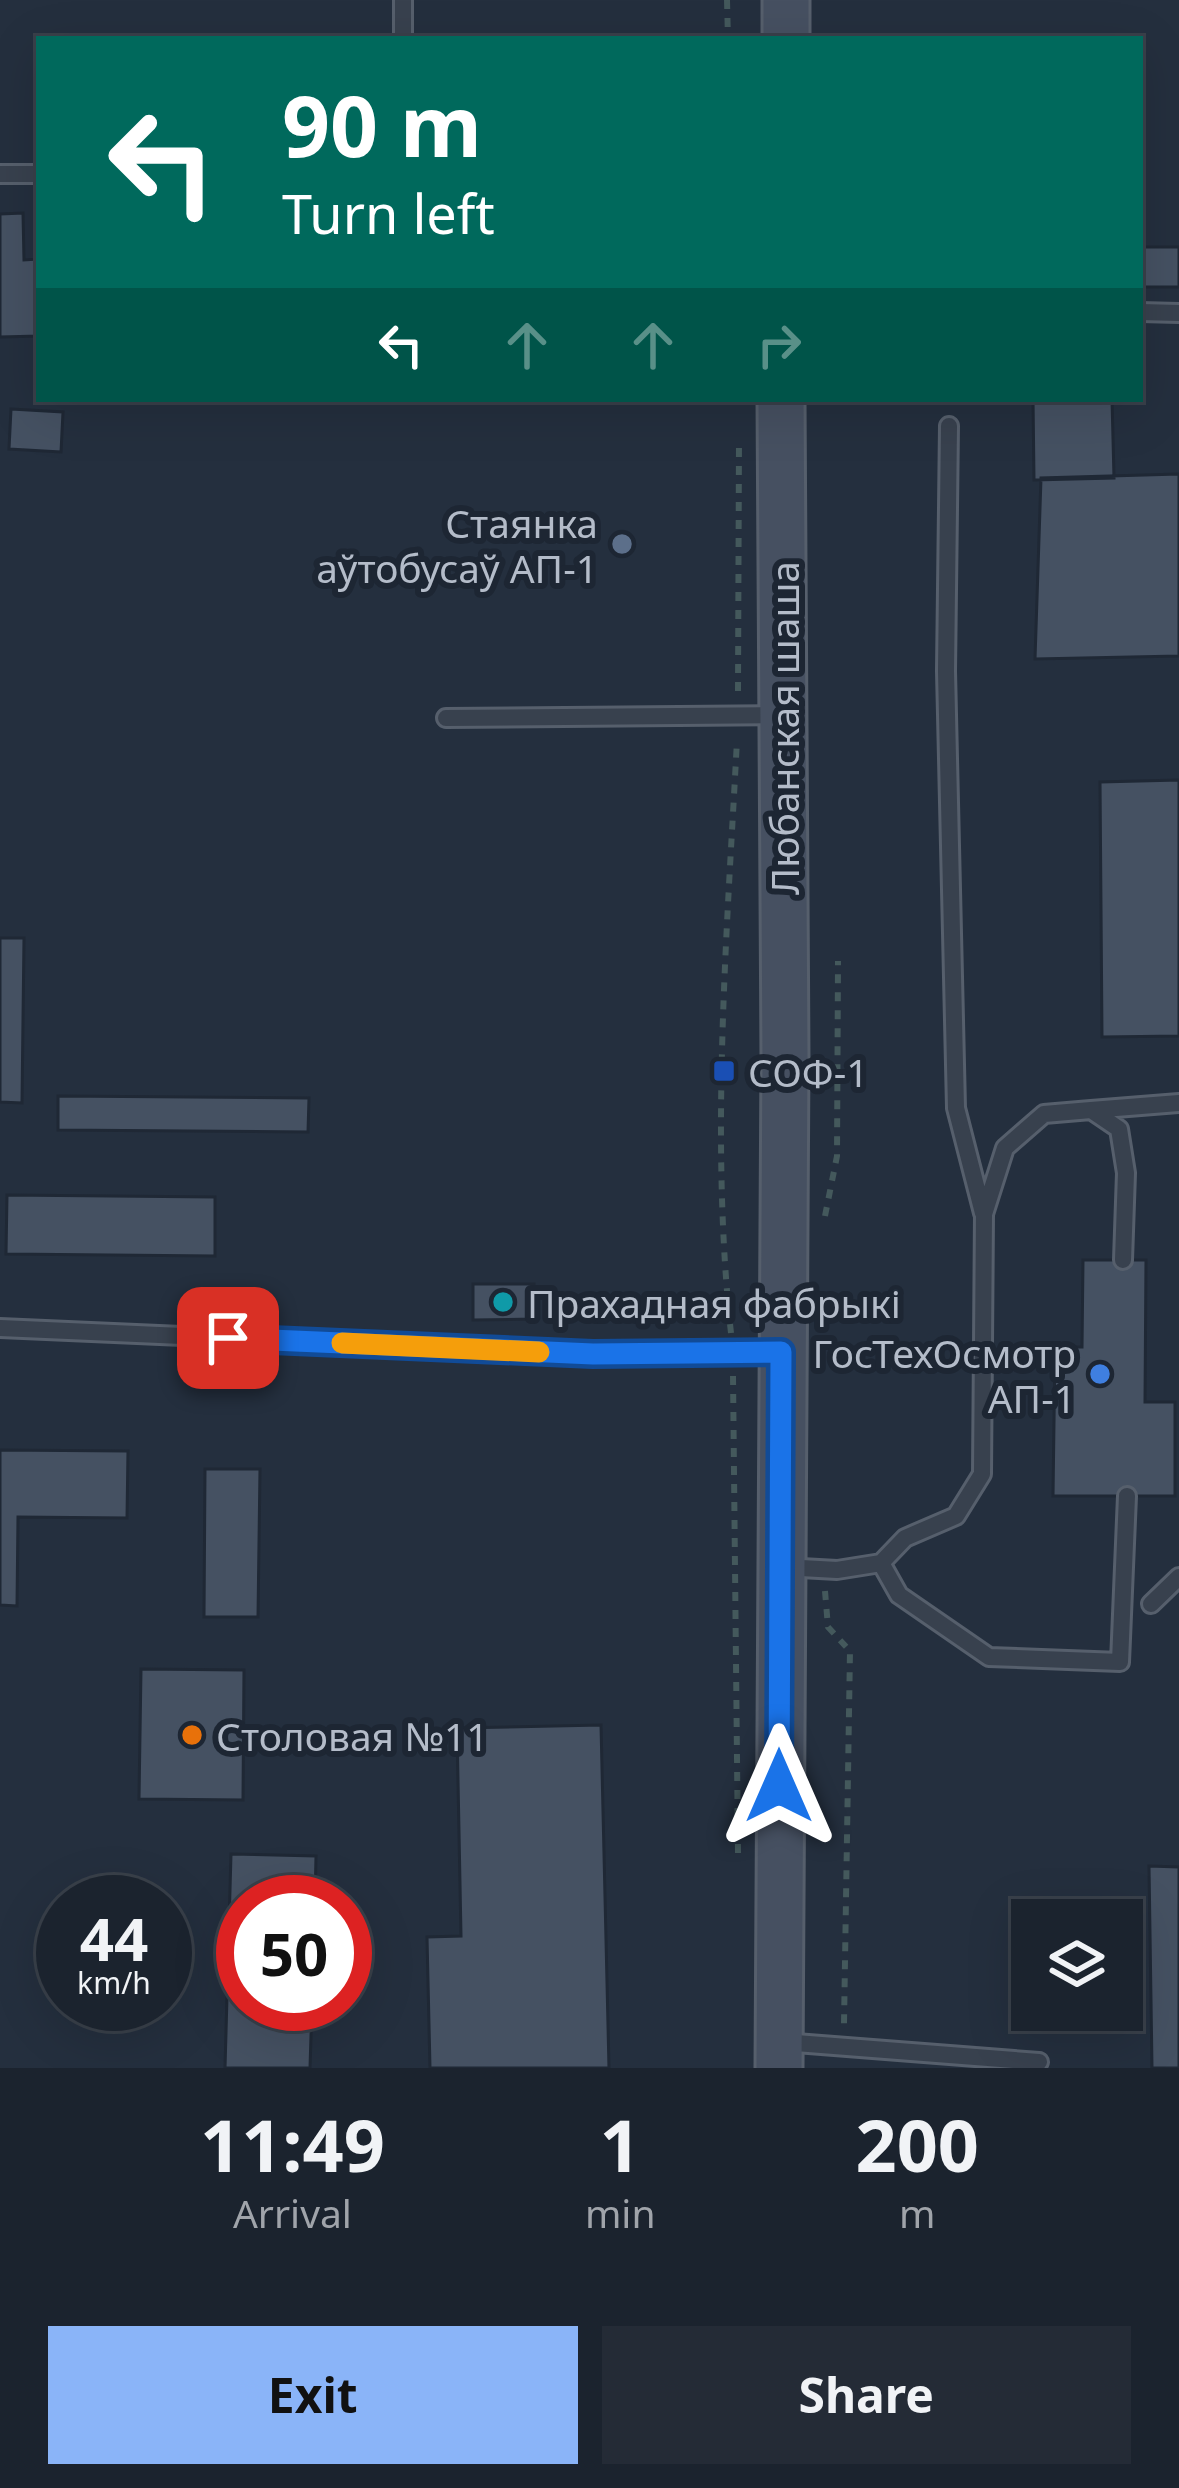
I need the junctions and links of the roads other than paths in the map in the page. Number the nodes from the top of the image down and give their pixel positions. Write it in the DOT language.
graph roads {
  1 [pos="403,0"];
  2 [pos="786,0"];
  3 [pos="403,36"];
  4 [pos="786,36"];
  5 [pos="0,174"];
  6 [pos="36,174"];
  7 [pos="1143,312"];
  8 [pos="1179,313"];
  9 [pos="781,402"];
  10 [pos="950,426"];
  11 [pos="760,715"];
  12 [pos="446,718"];
  13 [pos="1179,1103"];
  14 [pos="1091,1110"];
  15 [pos="984,1214"];
  16 [pos="1123,1260"];
  17 [pos="0,1328"];
  18 [pos="781,1352"];
  19 [pos="1127,1496"];
  20 [pos="881,1563"];
  21 [pos="779,1567"];
  22 [pos="1179,1577"];
  23 [pos="1151,1604"];
  24 [pos="779,2055"];
  25 [pos="887,2058"];
  26 [pos="1039,2062"];
  1 -- 3 [label="lane"];
  2 -- 4 [label="main road"];
  5 -- 6 [label="lane"];
  7 -- 8 [label="lane"];
  9 -- 11 [label="main road, Любанская шаша"];
  10 -- 15 [label="lane"];
  11 -- 12 [label="lane"];
  11 -- 18 [label="main road, Любанская шаша"];
  13 -- 14 [label="lane"];
  14 -- 15 [label="lane"];
  14 -- 16 [label="lane"];
  15 -- 20 [label="lane"];
  17 -- 18 [label="lane"];
  18 -- 21 [label="main road, Любанская шаша"];
  19 -- 20 [label="lane"];
  20 -- 21 [label="lane"];
  21 -- 24 [label="main road, Любанская шаша"];
  22 -- 23 [label="lane"];
  24 -- 25 [label="lane"];
  25 -- 26 [label="lane"];
}
